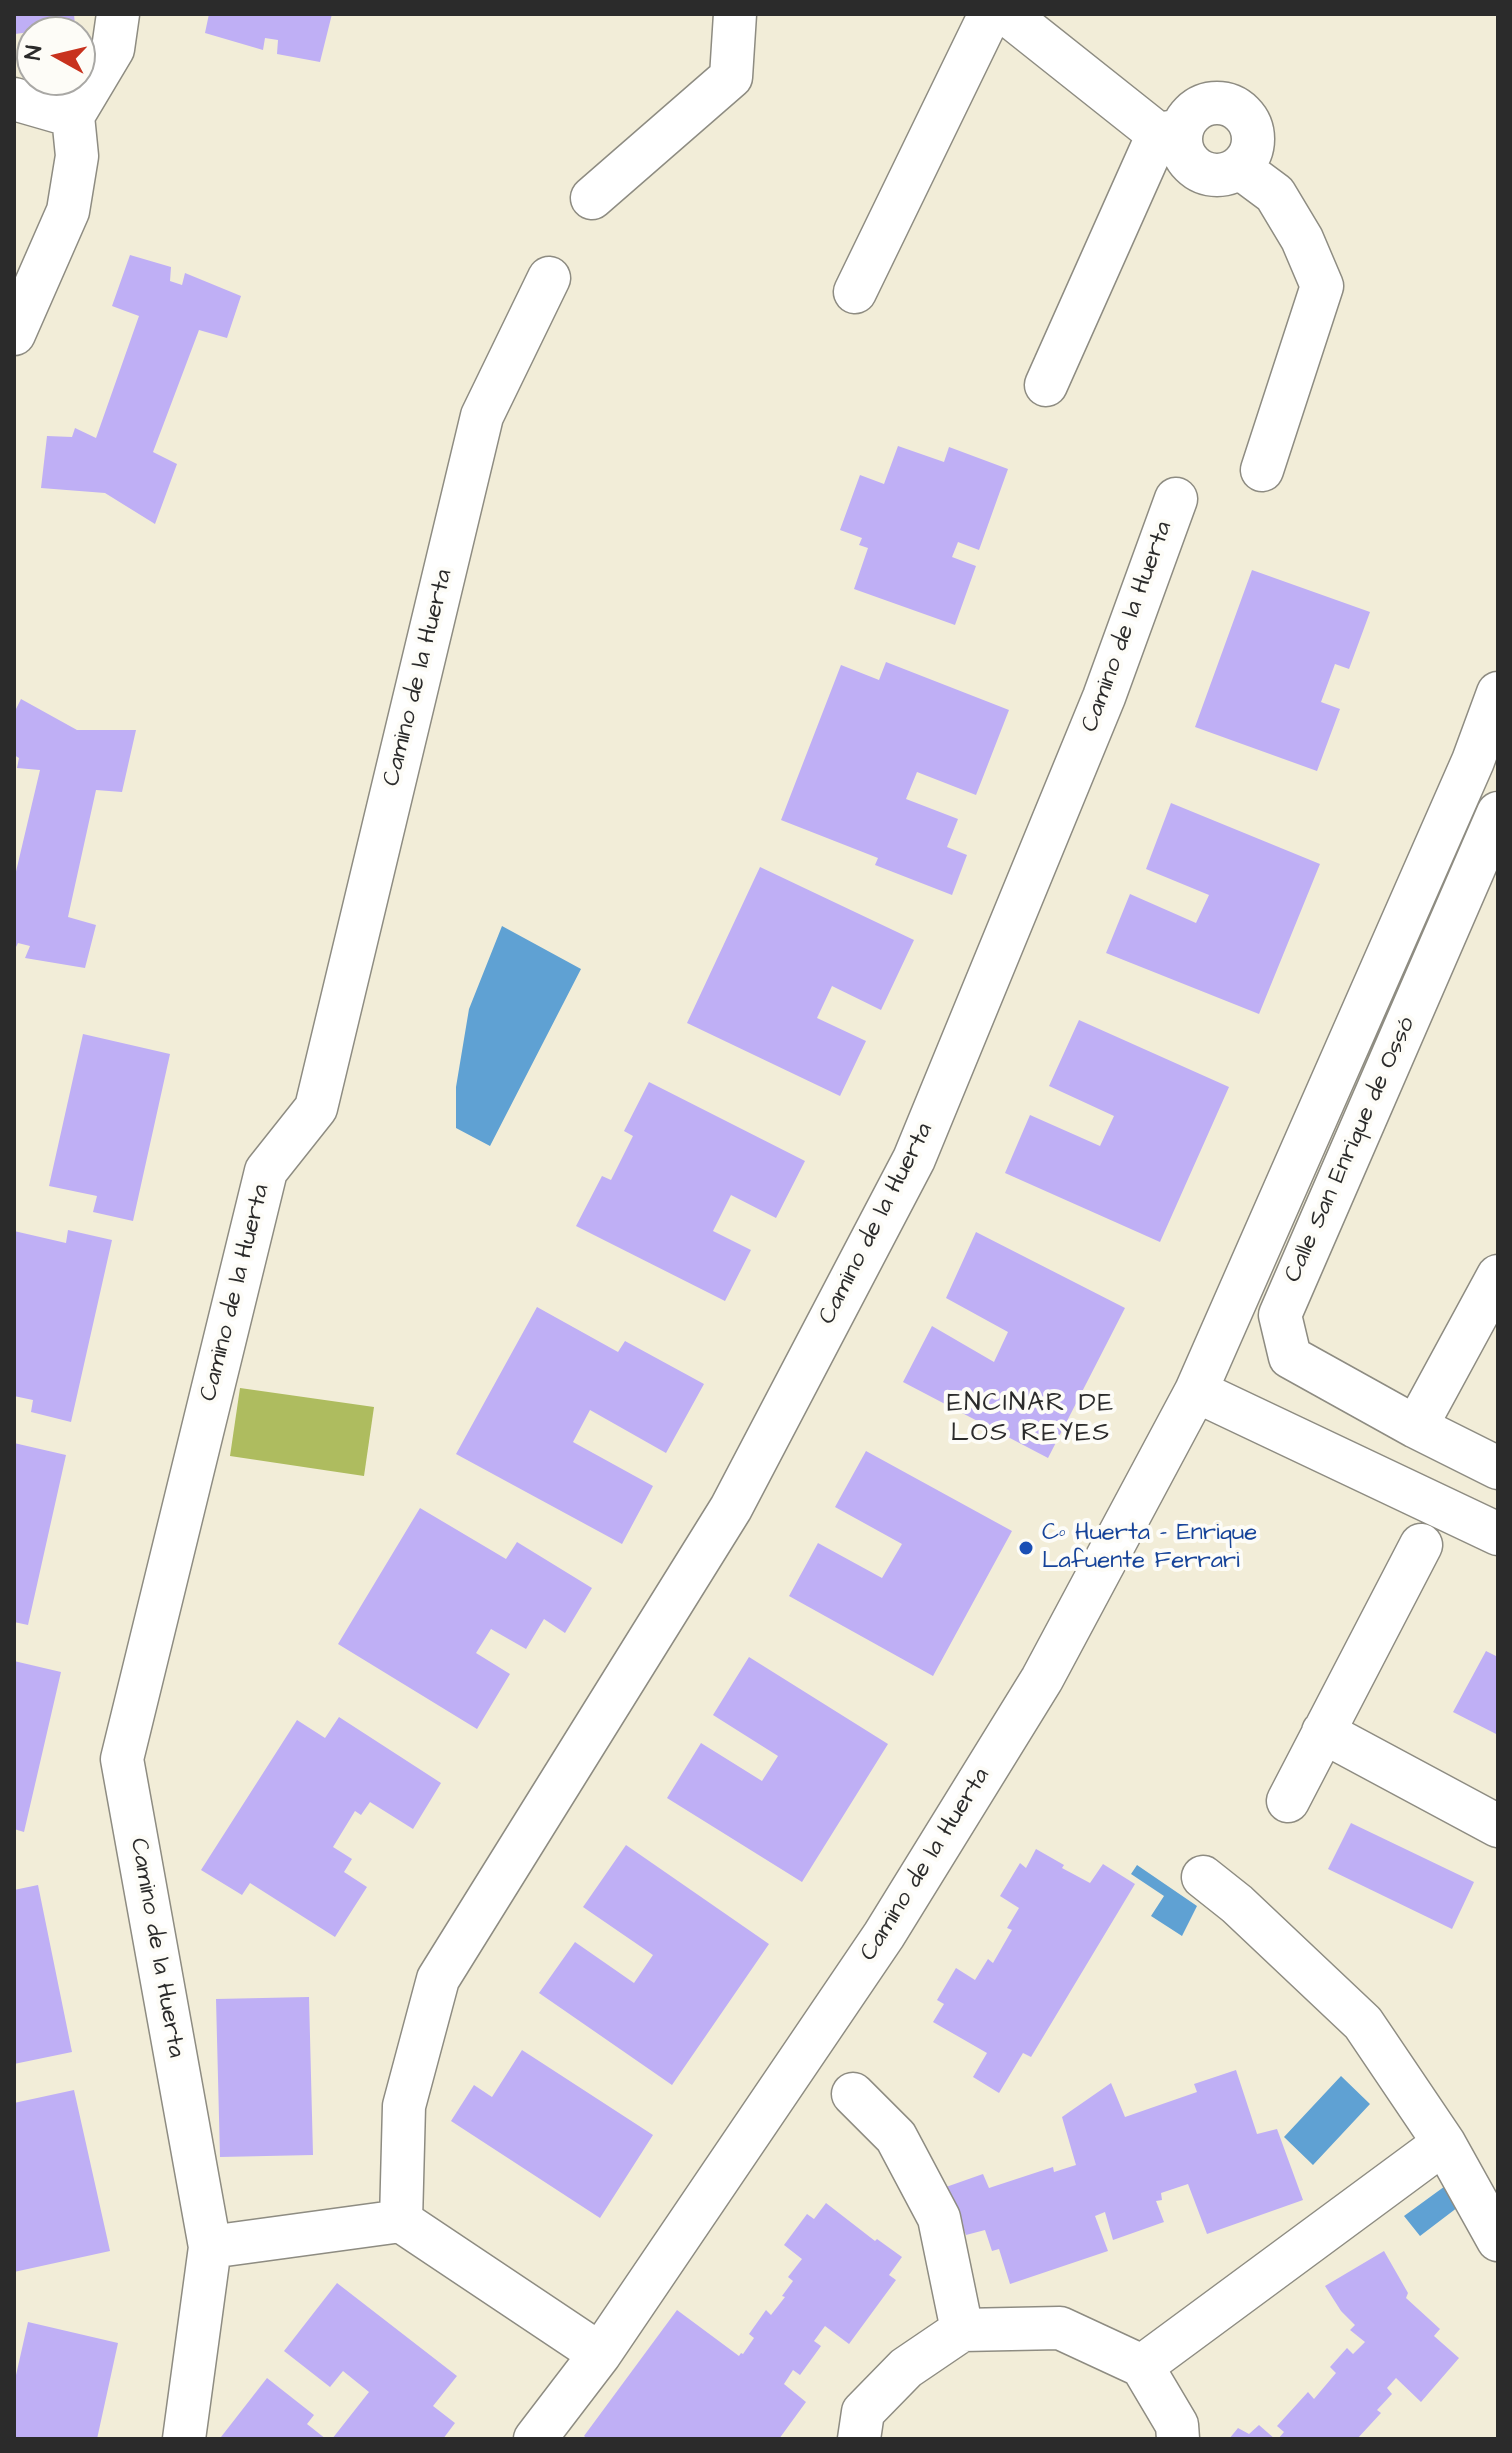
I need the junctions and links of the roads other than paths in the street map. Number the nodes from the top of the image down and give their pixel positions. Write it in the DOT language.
graph roads {
  1 [pos="118,14"];
  2 [pos="735,14"];
  3 [pos="990,14"];
  4 [pos="1007,14"];
  5 [pos="14,99"];
  6 [pos="73,116"];
  7 [pos="1170,132"];
  8 [pos="1240,168"];
  9 [pos="592,198"];
  10 [pos="549,278"];
  11 [pos="855,292"];
  12 [pos="14,334"];
  13 [pos="1046,385"];
  14 [pos="1262,470"];
  15 [pos="1176,499"];
  16 [pos="1498,693"];
  17 [pos="1498,813"];
  18 [pos="1498,1276"];
  19 [pos="1196,1391"];
  20 [pos="1416,1427"];
  21 [pos="1498,1468"];
  22 [pos="1498,1534"];
  23 [pos="1421,1545"];
  24 [pos="1323,1732"];
  25 [pos="1288,1801"];
  26 [pos="1498,1826"];
  27 [pos="1203,1877"];
  28 [pos="853,2094"];
  29 [pos="1444,2143"];
  30 [pos="401,2221"];
  31 [pos="1498,2240"];
  32 [pos="210,2247"];
  33 [pos="962,2330"];
  34 [pos="600,2354"];
  35 [pos="1142,2366"];
  36 [pos="184,2439"];
  37 [pos="535,2439"];
  38 [pos="859,2439"];
  39 [pos="1178,2439"];
  1 -- 6 [label="street"];
  2 -- 9 [label="street"];
  3 -- 11 [label="street"];
  4 -- 7 [label="street"];
  5 -- 6 [label="street"];
  6 -- 12 [label="street"];
  7 -- 8 [label="street"];
  7 -- 8 [label="street"];
  7 -- 13 [label="street"];
  8 -- 14 [label="street"];
  10 -- 32 [label="street, Camino de la Huerta"];
  15 -- 30 [label="street, Camino de la Huerta"];
  16 -- 19 [label="street, Camino de la Huerta"];
  17 -- 20 [label="street, Calle San Enrique de Ossó"];
  18 -- 20 [label="street"];
  19 -- 22 [label="street"];
  19 -- 34 [label="street, Camino de la Huerta"];
  20 -- 21 [label="street, Calle San Enrique de Ossó"];
  23 -- 24 [label="street"];
  24 -- 25 [label="street"];
  24 -- 26 [label="street"];
  27 -- 29 [label="street"];
  28 -- 33 [label="street"];
  29 -- 31 [label="street"];
  29 -- 35 [label="street"];
  30 -- 32 [label="street"];
  30 -- 34 [label="street"];
  32 -- 36 [label="street, Camino de la Huerta"];
  33 -- 35 [label="street"];
  33 -- 38 [label="street"];
  34 -- 37 [label="street, Camino de la Huerta"];
  35 -- 39 [label="street"];
}
